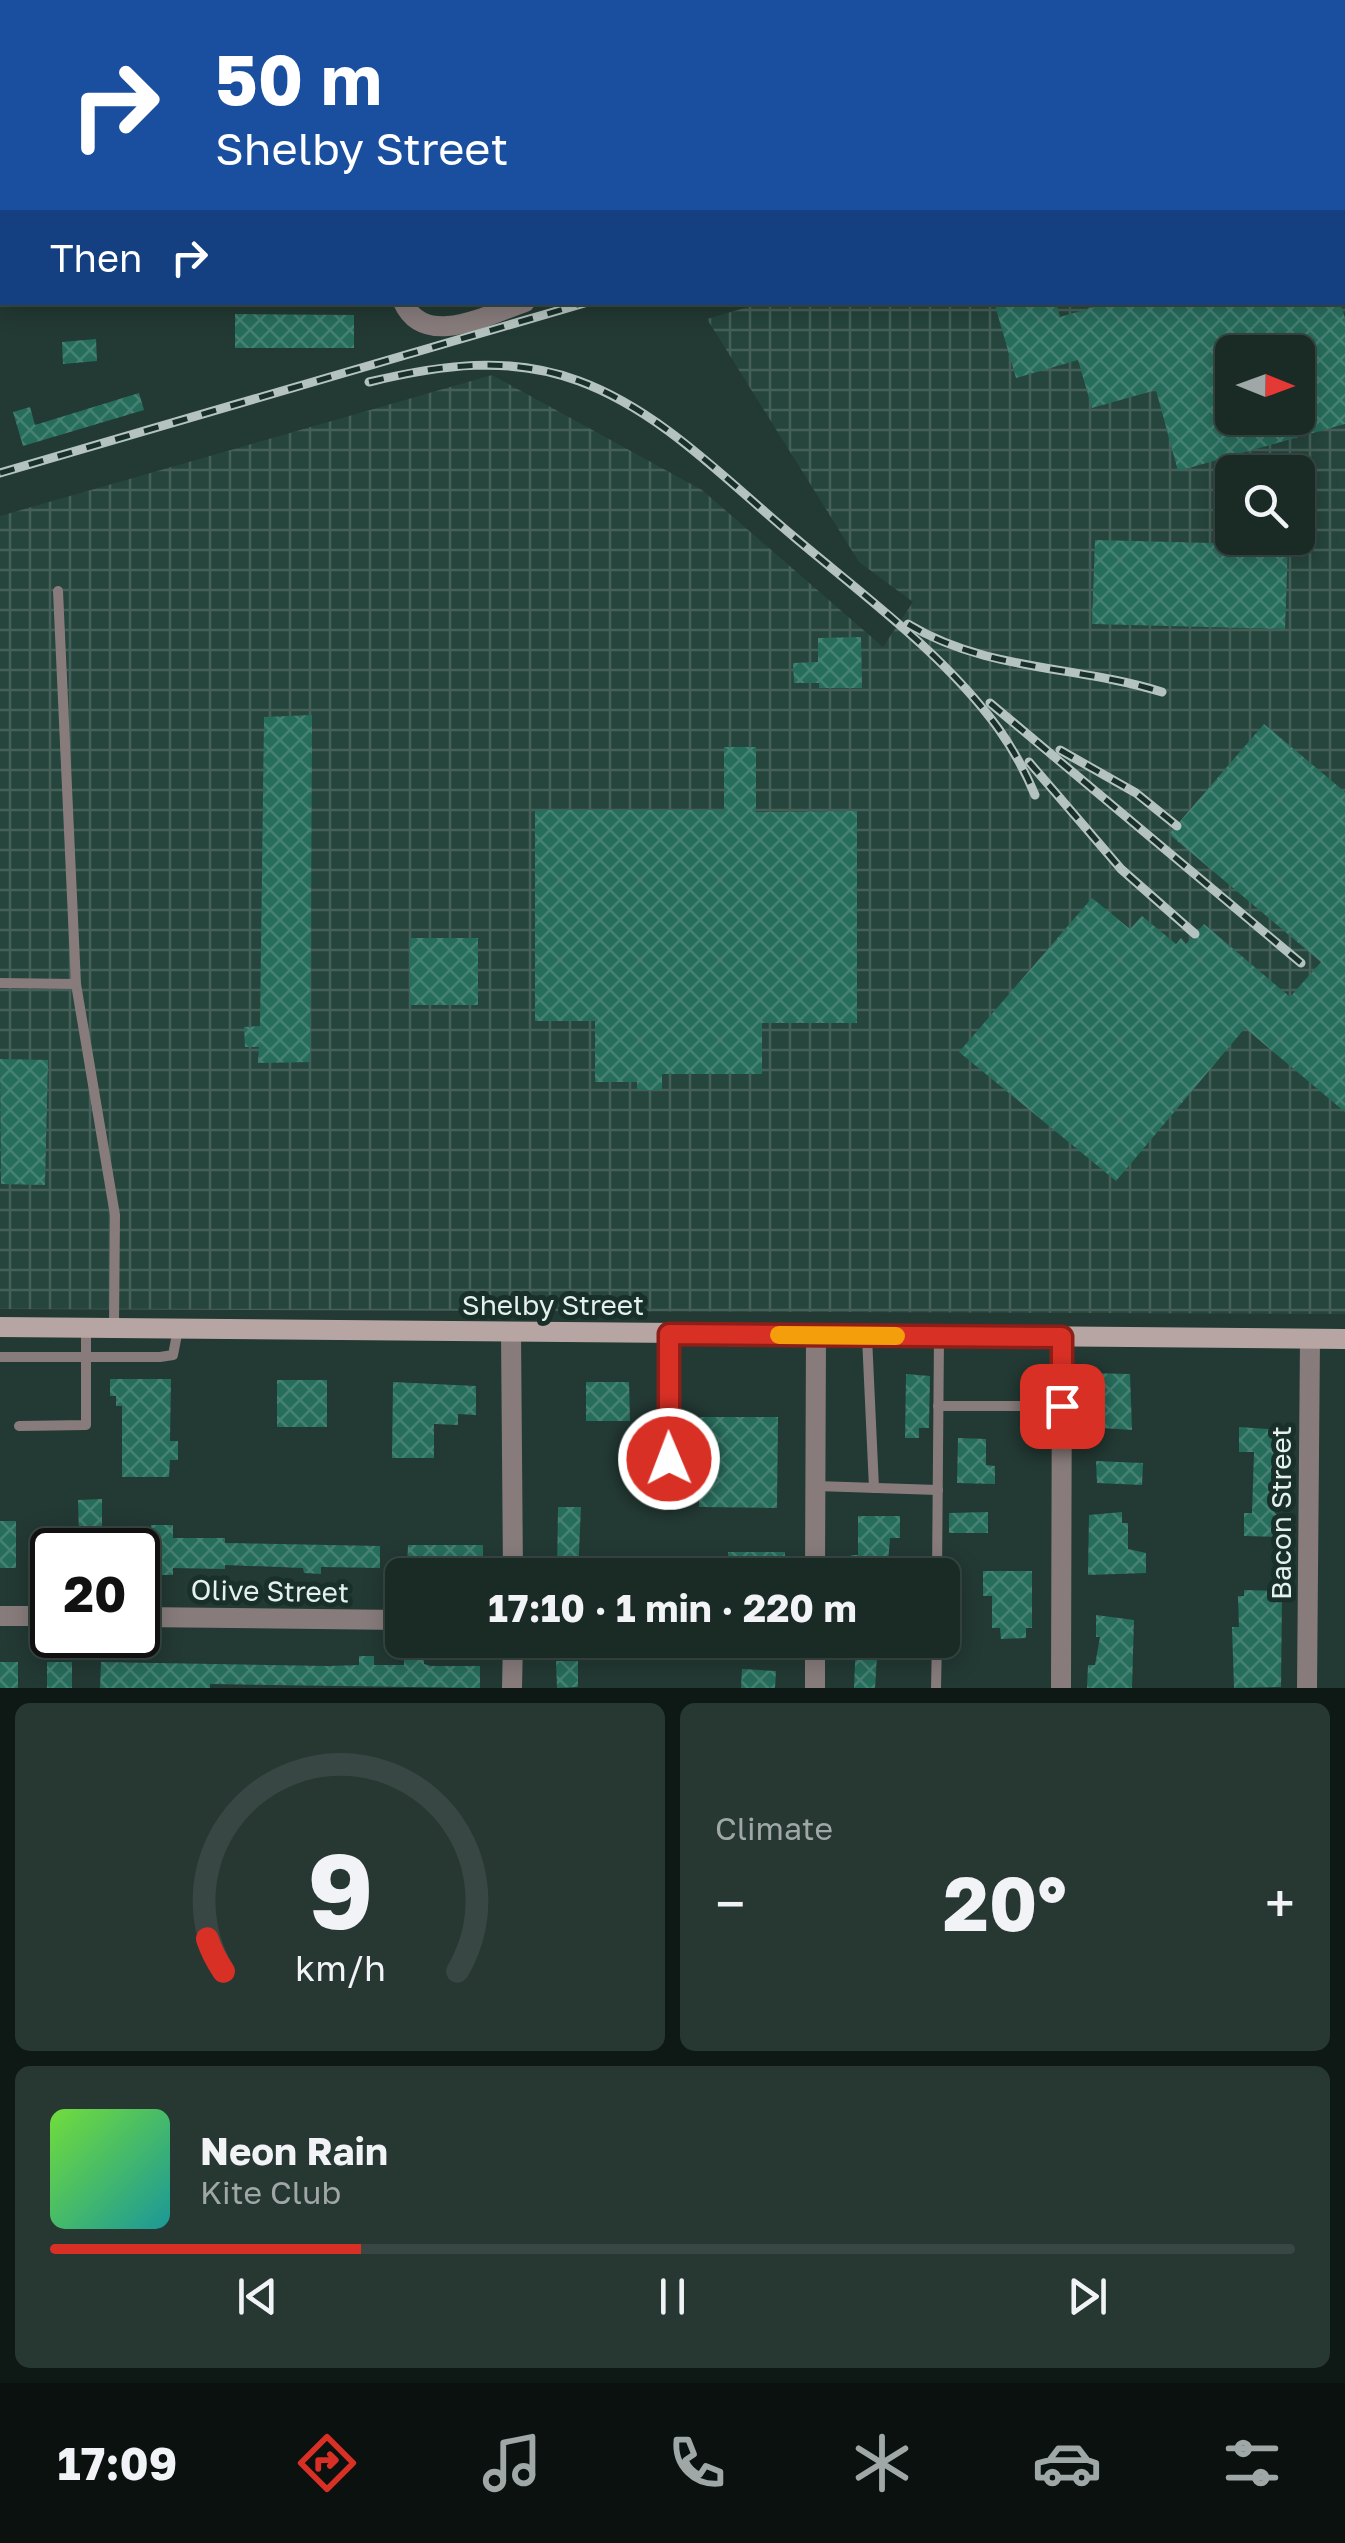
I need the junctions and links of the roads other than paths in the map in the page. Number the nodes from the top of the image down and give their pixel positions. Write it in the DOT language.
graph roads {
  1 [pos="516,305"];
  2 [pos="409,311"];
  3 [pos="58,591"];
  4 [pos="0,983"];
  5 [pos="76,984"];
  6 [pos="0,1327"];
  7 [pos="86,1328"];
  8 [pos="114,1328"];
  9 [pos="178,1329"];
  10 [pos="511,1332"];
  11 [pos="669,1334"];
  12 [pos="816,1335"];
  13 [pos="868,1336"];
  14 [pos="939,1336"];
  15 [pos="1062,1337"];
  16 [pos="1310,1339"];
  17 [pos="1345,1340"];
  18 [pos="0,1357"];
  19 [pos="86,1357"];
  20 [pos="938,1406"];
  21 [pos="1062,1406"];
  22 [pos="19,1426"];
  23 [pos="669,1459"];
  24 [pos="816,1486"];
  25 [pos="874,1488"];
  26 [pos="938,1490"];
  27 [pos="513,1558"];
  28 [pos="816,1558"];
  29 [pos="937,1558"];
  30 [pos="0,1616"];
  31 [pos="30,1616"];
  32 [pos="160,1617"];
  33 [pos="385,1620"];
  34 [pos="513,1658"];
  35 [pos="815,1658"];
  36 [pos="936,1658"];
  37 [pos="512,1688"];
  38 [pos="815,1688"];
  39 [pos="936,1688"];
  40 [pos="1061,1688"];
  41 [pos="1308,1688"];
  1 -- 2 [label="street"];
  3 -- 5 [label="lane"];
  4 -- 5 [label="lane"];
  5 -- 8 [label="lane"];
  6 -- 7 [label="main road, Shelby Street"];
  7 -- 8 [label="main road, Shelby Street"];
  7 -- 19 [label="lane"];
  8 -- 9 [label="main road, Shelby Street"];
  9 -- 10 [label="main road, Shelby Street"];
  9 -- 19 [label="lane"];
  10 -- 11 [label="main road, Shelby Street"];
  10 -- 27 [label="street"];
  11 -- 12 [label="main road, Shelby Street"];
  11 -- 23 [label="lane"];
  12 -- 13 [label="main road, Shelby Street"];
  12 -- 24 [label="street"];
  13 -- 14 [label="main road, Shelby Street"];
  13 -- 25 [label="lane"];
  14 -- 15 [label="main road, Shelby Street"];
  14 -- 20 [label="lane"];
  15 -- 16 [label="main road, Shelby Street"];
  15 -- 21 [label="street"];
  16 -- 17 [label="main road, Shelby Street"];
  16 -- 41 [label="street, Bacon Street"];
  18 -- 19 [label="lane"];
  19 -- 22 [label="lane"];
  20 -- 21 [label="lane"];
  20 -- 26 [label="lane"];
  21 -- 40 [label="street"];
  24 -- 25 [label="lane"];
  24 -- 28 [label="street"];
  25 -- 26 [label="lane"];
  26 -- 29 [label="lane"];
  30 -- 31 [label="street"];
  32 -- 33 [label="street, Olive Street"];
  34 -- 37 [label="street"];
  35 -- 38 [label="street"];
  36 -- 39 [label="lane"];
}
